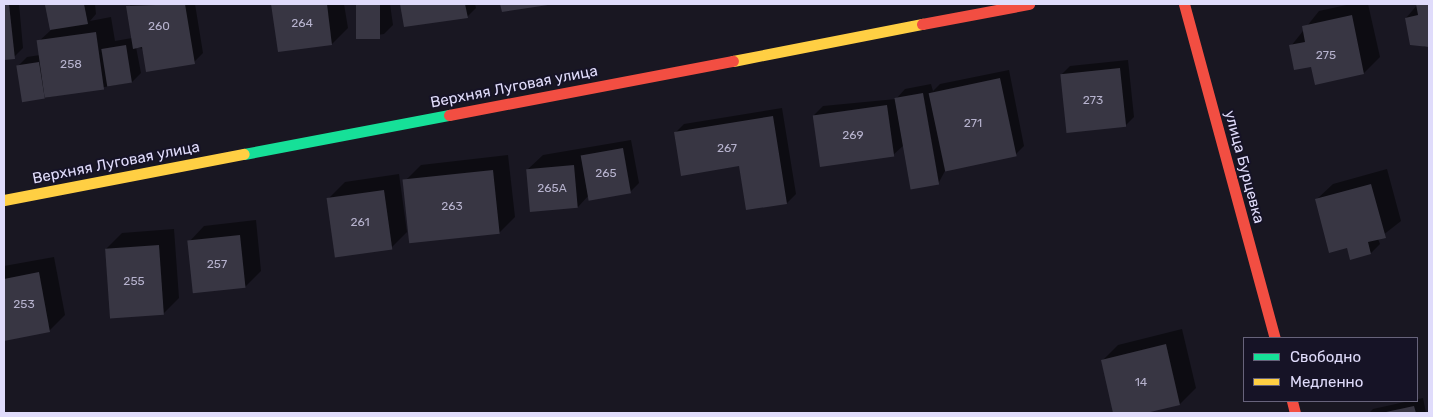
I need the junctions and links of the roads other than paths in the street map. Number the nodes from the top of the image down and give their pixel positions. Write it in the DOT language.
graph roads {
  1 [pos="1030,4"];
  2 [pos="1184,4"];
  3 [pos="4,200"];
  4 [pos="1275,337"];
  1 -- 3 [label="street, Верхняя Луговая улица"];
  2 -- 4 [label="street, улица Бурцевка"];
}
